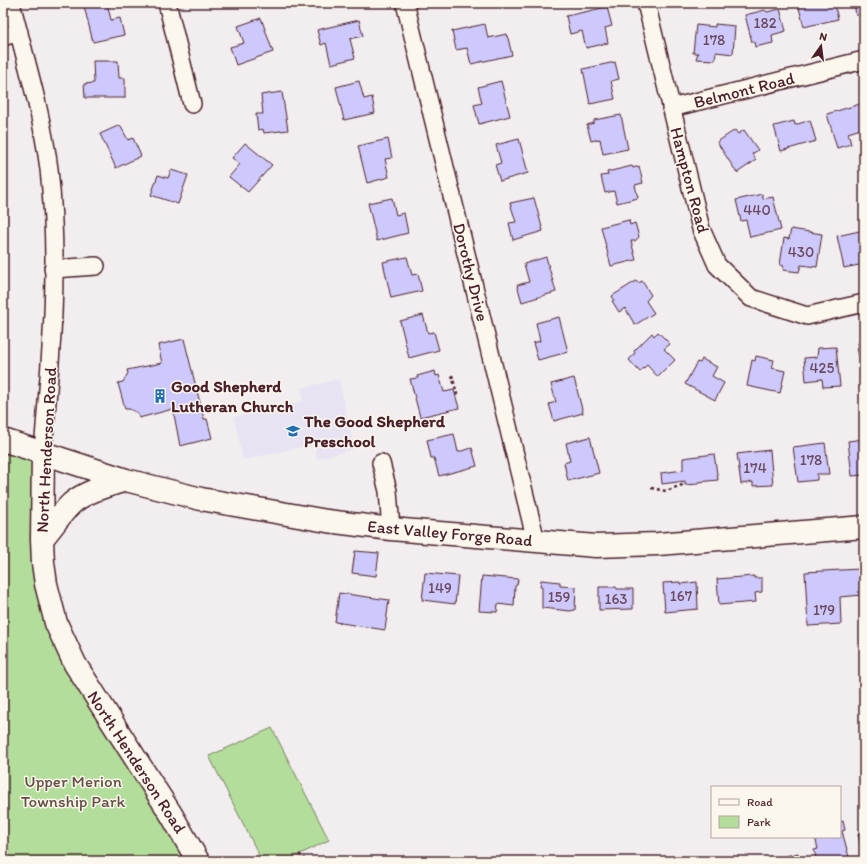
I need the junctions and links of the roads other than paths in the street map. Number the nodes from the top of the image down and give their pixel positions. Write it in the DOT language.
graph roads {
  1 [pos="11,3"];
  2 [pos="167,3"];
  3 [pos="405,3"];
  4 [pos="646,3"];
  5 [pos="11,34"];
  6 [pos="864,60"];
  7 [pos="192,104"];
  8 [pos="671,108"];
  9 [pos="96,266"];
  10 [pos="53,269"];
  11 [pos="864,303"];
  12 [pos="3,440"];
  13 [pos="43,454"];
  14 [pos="381,463"];
  15 [pos="126,480"];
  16 [pos="864,527"];
  17 [pos="390,529"];
  18 [pos="42,539"];
  19 [pos="536,542"];
  20 [pos="198,861"];
  1 -- 5 [label="street, North Henderson Road"];
  2 -- 7 [label="street"];
  3 -- 19 [label="street, Dorothy Drive"];
  4 -- 8 [label="street, Hampton Road"];
  5 -- 10 [label="street, North Henderson Road"];
  6 -- 8 [label="street, Belmont Road"];
  8 -- 11 [label="street, Hampton Road"];
  9 -- 10 [label="street"];
  10 -- 13 [label="street, North Henderson Road"];
  12 -- 13 [label="main road, East Valley Forge Road"];
  13 -- 15 [label="main road, East Valley Forge Road"];
  13 -- 18 [label="main road, North Henderson Road"];
  14 -- 17 [label="street"];
  15 -- 17 [label="main road, East Valley Forge Road"];
  15 -- 18 [label="main road"];
  16 -- 19 [label="main road, East Valley Forge Road"];
  17 -- 19 [label="main road, East Valley Forge Road"];
  18 -- 20 [label="main road, North Henderson Road"];
}
